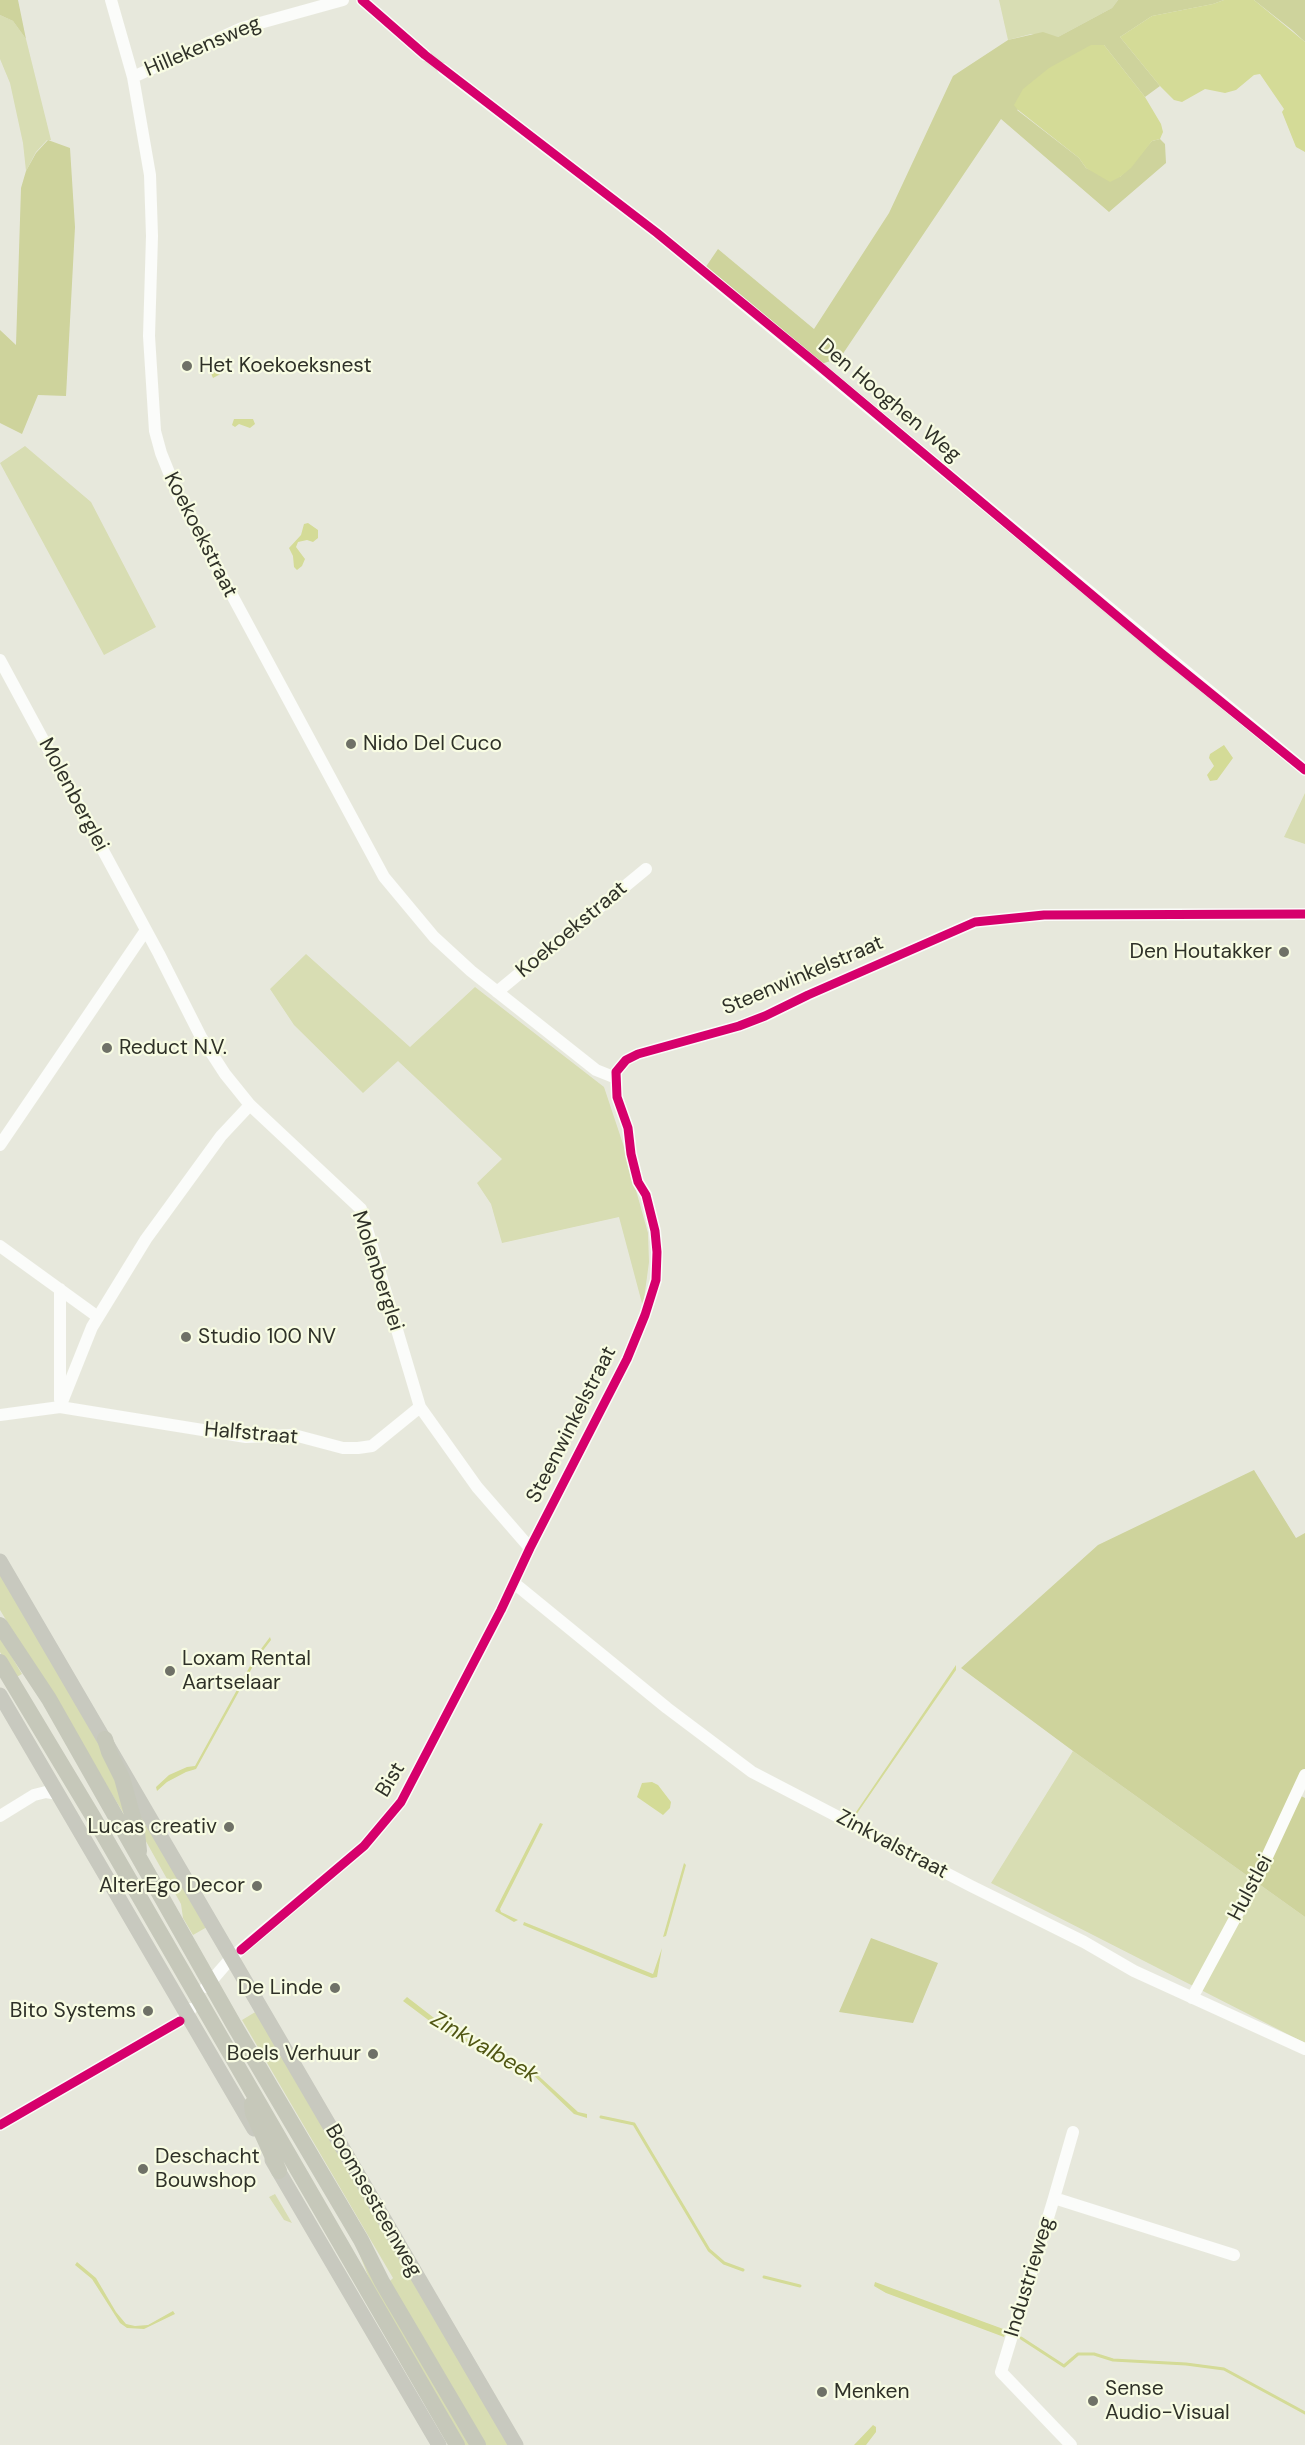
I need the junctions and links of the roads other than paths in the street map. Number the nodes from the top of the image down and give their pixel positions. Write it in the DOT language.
graph roads {
  1 [pos="111,0"];
  2 [pos="343,0"];
  3 [pos="362,0"];
  4 [pos="425,55"];
  5 [pos="443,69"];
  6 [pos="133,77"];
  7 [pos="0,660"];
  8 [pos="1305,770"];
  9 [pos="646,869"];
  10 [pos="1305,914"];
  11 [pos="146,930"];
  12 [pos="497,992"];
  13 [pos="616,1078"];
  14 [pos="250,1106"];
  15 [pos="0,1145"];
  16 [pos="0,1246"];
  17 [pos="60,1289"];
  18 [pos="98,1317"];
  19 [pos="60,1407"];
  20 [pos="420,1407"];
  21 [pos="0,1415"];
  22 [pos="530,1548"];
  23 [pos="0,1561"];
  24 [pos="514,1583"];
  25 [pos="0,1625"];
  26 [pos="0,1662"];
  27 [pos="0,1695"];
  28 [pos="105,1739"];
  29 [pos="1305,1775"];
  30 [pos="58,1794"];
  31 [pos="0,1816"];
  32 [pos="141,1860"];
  33 [pos="236,1954"];
  34 [pos="210,1982"];
  35 [pos="198,1998"];
  36 [pos="1192,1998"];
  37 [pos="187,2015"];
  38 [pos="1305,2049"];
  39 [pos="249,2085"];
  40 [pos="0,2125"];
  41 [pos="1073,2132"];
  42 [pos="279,2171"];
  43 [pos="1054,2198"];
  44 [pos="1234,2255"];
  45 [pos="439,2445"];
  46 [pos="457,2445"];
  47 [pos="478,2445"];
  48 [pos="516,2445"];
  49 [pos="1071,2445"];
  1 -- 6 [label="street, Koekoekstraat"];
  2 -- 6 [label="street, Hillekensweg"];
  3 -- 4 [label="street"];
  5 -- 8 [label="street, Den Hooghen Weg"];
  6 -- 12 [label="street, Koekoekstraat"];
  7 -- 11 [label="street, Molenberglei"];
  9 -- 12 [label="street, Koekoekstraat"];
  10 -- 13 [label="street, Steenwinkelstraat"];
  11 -- 14 [label="street, Molenberglei"];
  11 -- 15 [label="street"];
  12 -- 13 [label="street, Koekoekstraat"];
  13 -- 22 [label="street, Steenwinkelstraat"];
  14 -- 18 [label="street"];
  14 -- 20 [label="street, Molenberglei"];
  16 -- 17 [label="street"];
  17 -- 18 [label="street"];
  17 -- 19 [label="street"];
  18 -- 19 [label="street"];
  19 -- 20 [label="street, Halfstraat"];
  19 -- 21 [label="street, Halfstraat"];
  20 -- 22 [label="street"];
  22 -- 24 [label="street, Steenwinkelstraat"];
  23 -- 28 [label="main road, Boomsesteenweg"];
  24 -- 33 [label="street, Bist"];
  24 -- 36 [label="street, Zinkvalstraat"];
  25 -- 32 [label="highway"];
  26 -- 35 [label="highway"];
  27 -- 30 [label="main road"];
  28 -- 32 [label="highway"];
  28 -- 33 [label="main road, Boomsesteenweg"];
  29 -- 36 [label="street, Hulstlei"];
  30 -- 31 [label="street"];
  30 -- 37 [label="main road"];
  32 -- 34 [label="highway"];
  33 -- 34 [label="street, Bist"];
  33 -- 48 [label="main road, Boomsesteenweg"];
  34 -- 35 [label="street, Bist"];
  34 -- 47 [label="highway"];
  35 -- 37 [label="street, Bist"];
  35 -- 39 [label="highway"];
  36 -- 38 [label="street, Zinkvalstraat"];
  37 -- 40 [label="street"];
  37 -- 42 [label="main road"];
  39 -- 42 [label="highway"];
  39 -- 46 [label="highway"];
  41 -- 43 [label="street"];
  42 -- 45 [label="main road"];
  43 -- 44 [label="street, Industrieweg"];
  43 -- 49 [label="street, Industrieweg"];
}
